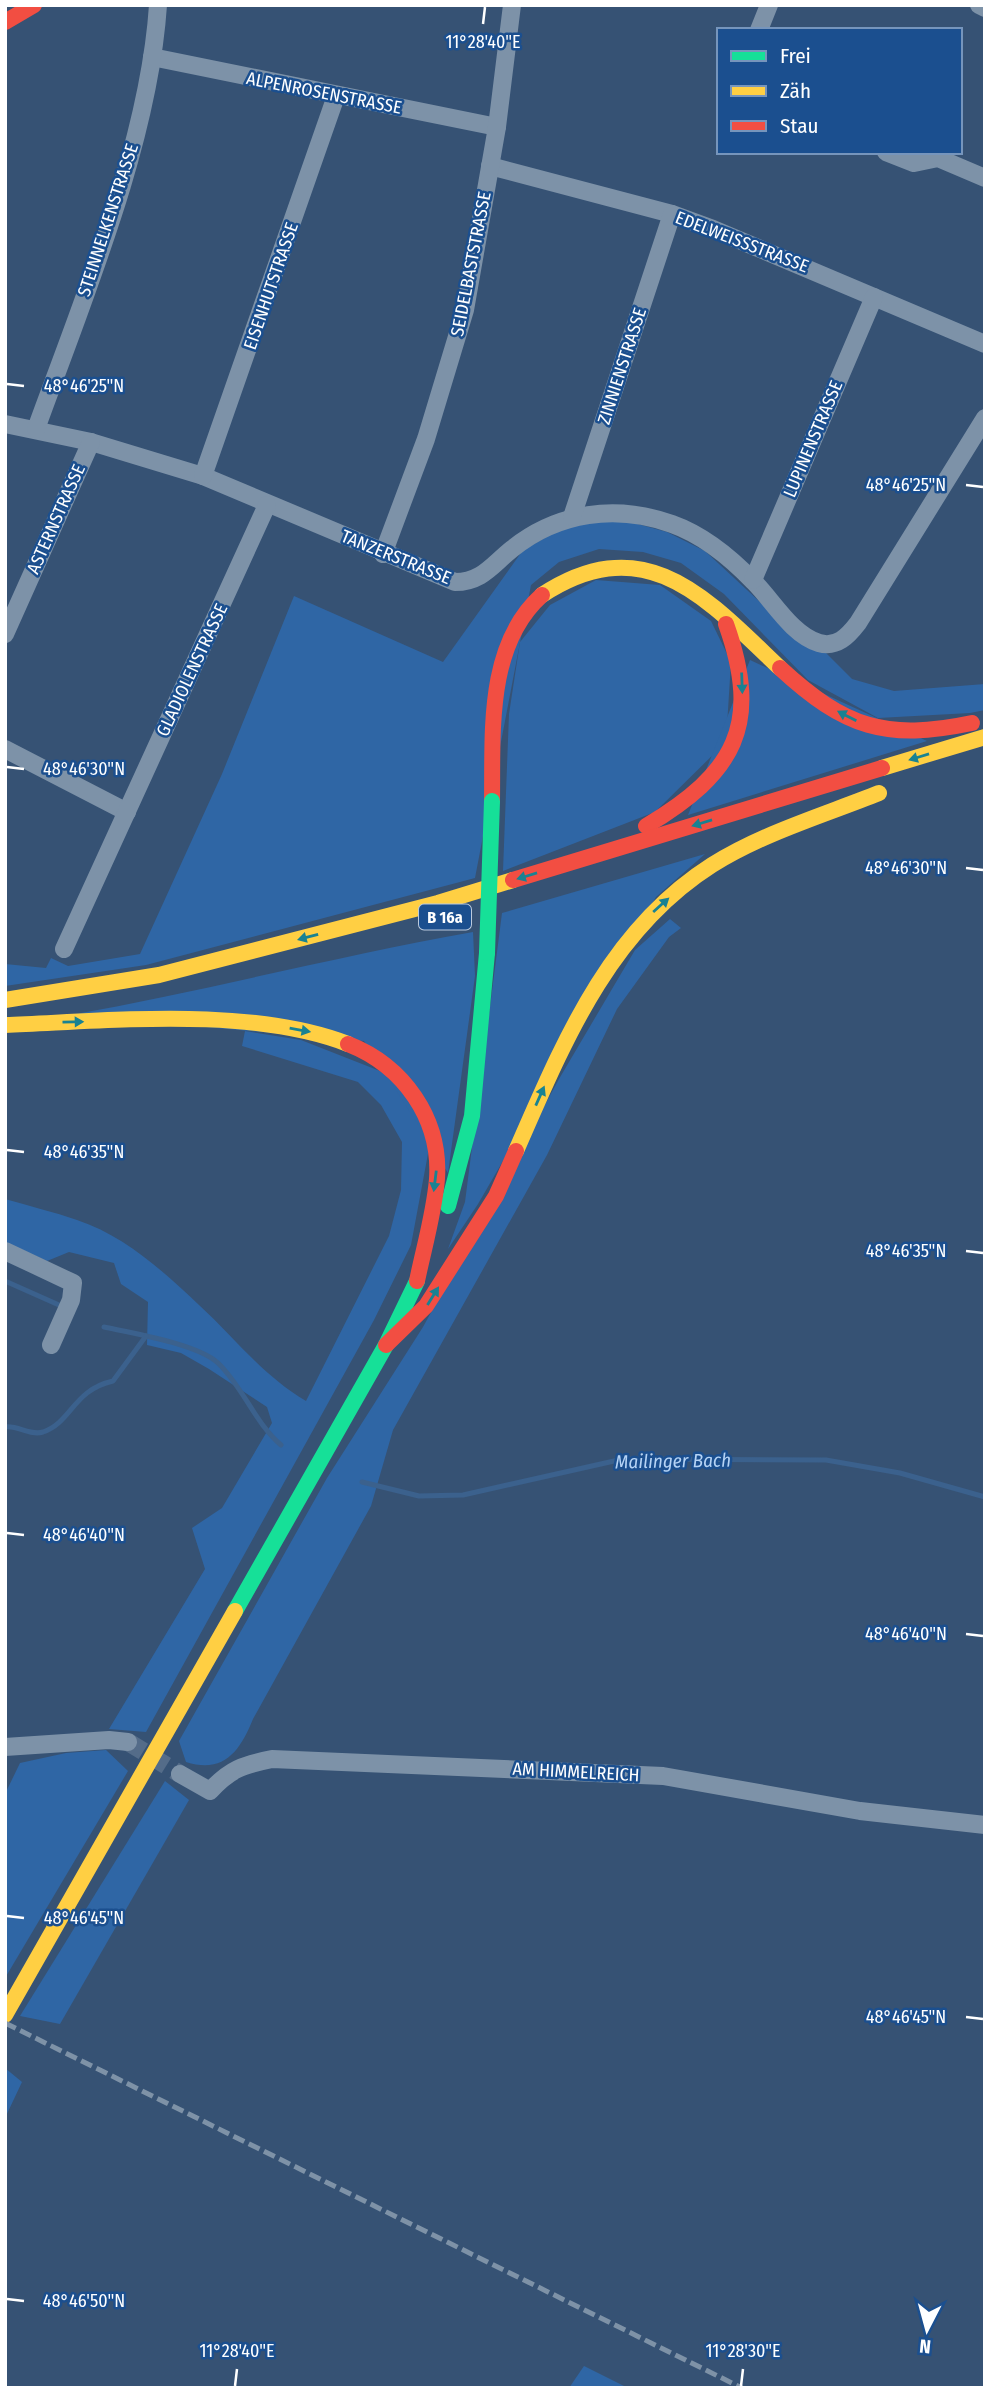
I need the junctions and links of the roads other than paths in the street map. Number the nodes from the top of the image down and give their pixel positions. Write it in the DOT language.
graph roads {
  1 [pos="34,5"];
  2 [pos="158,5"];
  3 [pos="512,5"];
  4 [pos="769,5"];
  5 [pos="979,5"];
  6 [pos="985,8"];
  7 [pos="5,22"];
  8 [pos="760,28"];
  9 [pos="152,57"];
  10 [pos="336,96"];
  11 [pos="496,127"];
  12 [pos="891,154"];
  13 [pos="490,166"];
  14 [pos="985,178"];
  15 [pos="672,214"];
  16 [pos="874,297"];
  17 [pos="985,344"];
  18 [pos="985,418"];
  19 [pos="5,424"];
  20 [pos="36,429"];
  21 [pos="90,442"];
  22 [pos="203,476"];
  23 [pos="267,505"];
  24 [pos="572,517"];
  25 [pos="383,554"];
  26 [pos="753,580"];
  27 [pos="724,618"];
  28 [pos="5,634"];
  29 [pos="985,721"];
  30 [pos="985,737"];
  31 [pos="5,749"];
  32 [pos="127,812"];
  33 [pos="732,835"];
  34 [pos="592,856"];
  35 [pos="505,900"];
  36 [pos="398,931"];
  37 [pos="64,949"];
  38 [pos="191,984"];
  39 [pos="5,1000"];
  40 [pos="5,1016"];
  41 [pos="5,1024"];
  42 [pos="5,1251"];
  43 [pos="417,1281"];
  44 [pos="51,1345"];
  45 [pos="386,1345"];
  46 [pos="128,1742"];
  47 [pos="5,1747"];
  48 [pos="180,1774"];
  49 [pos="985,1825"];
  50 [pos="5,2015"];
  1 -- 7 [label="main road"];
  2 -- 9 [label="street, STEINNELKENSTRASSE"];
  3 -- 11 [label="street, SEIDELBASTSTRASSE"];
  4 -- 8 [label="street"];
  5 -- 6 [label="street"];
  9 -- 10 [label="street, ALPENROSENSTRASSE"];
  9 -- 20 [label="street, STEINNELKENSTRASSE"];
  10 -- 11 [label="street, ALPENROSENSTRASSE"];
  10 -- 22 [label="street, EISENHUTSTRASSE"];
  11 -- 13 [label="street, SEIDELBASTSTRASSE"];
  12 -- 14 [label="street"];
  13 -- 15 [label="street, EDELWEISSSTRASSE"];
  13 -- 25 [label="street, SEIDELBASTSTRASSE"];
  15 -- 16 [label="street, EDELWEISSSTRASSE"];
  15 -- 24 [label="street, ZINNIENSTRASSE"];
  16 -- 17 [label="street, EDELWEISSSTRASSE"];
  16 -- 26 [label="street, LUPINENSTRASSE"];
  18 -- 26 [label="street, TANZERSTRASSE"];
  19 -- 20 [label="street, TANZERSTRASSE"];
  20 -- 21 [label="street, TANZERSTRASSE"];
  21 -- 22 [label="street, TANZERSTRASSE"];
  21 -- 28 [label="street, ASTERNSTRASSE"];
  22 -- 23 [label="street, TANZERSTRASSE"];
  23 -- 25 [label="street, TANZERSTRASSE"];
  23 -- 32 [label="street, GLADIOLENSTRASSE"];
  24 -- 25 [label="street, TANZERSTRASSE"];
  24 -- 26 [label="street, TANZERSTRASSE"];
  29 -- 27 [label="main road, one-way"];
  27 -- 34 [label="main road, one-way"];
  27 -- 43 [label="main road, bridge"];
  30 -- 34 [label="main road, B 16a, one-way"];
  31 -- 32 [label="street"];
  32 -- 37 [label="street, GLADIOLENSTRASSE"];
  45 -- 33 [label="main road, one-way"];
  34 -- 39 [label="main road, B 16a, one-way"];
  35 -- 36 [label="main road, B 16a"];
  38 -- 40 [label="main road"];
  41 -- 43 [label="main road, one-way"];
  42 -- 44 [label="street"];
  43 -- 45 [label="main road"];
  45 -- 50 [label="main road"];
  46 -- 47 [label="street"];
  48 -- 49 [label="street, AM HIMMELREICH"];
}
